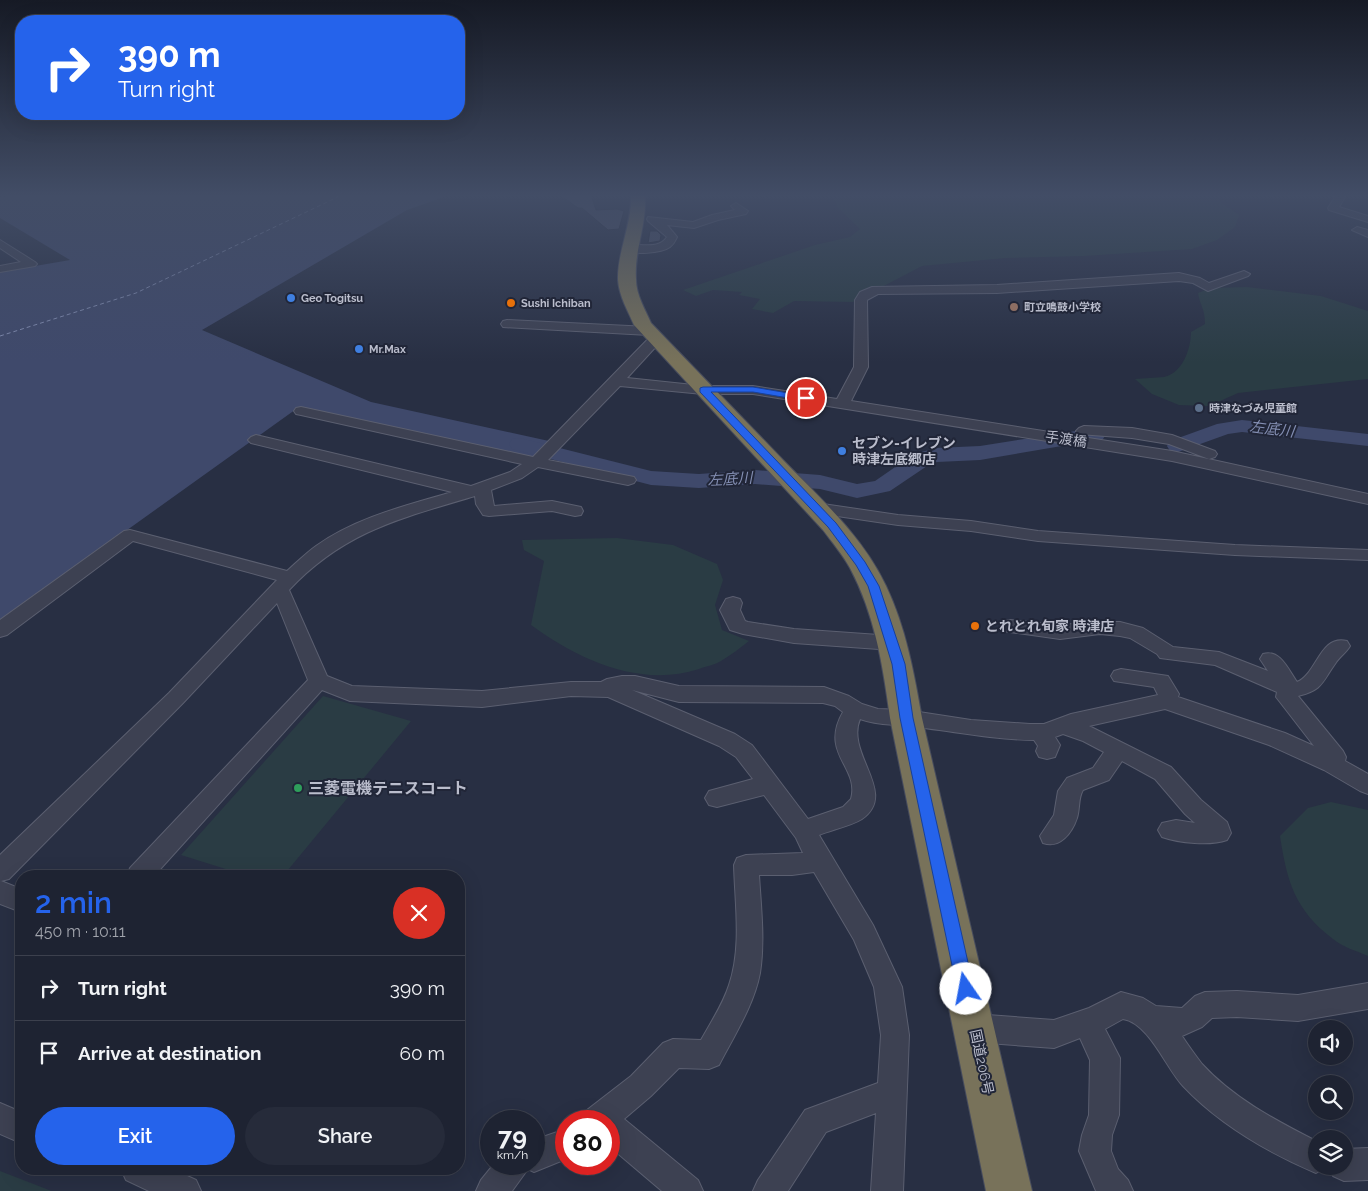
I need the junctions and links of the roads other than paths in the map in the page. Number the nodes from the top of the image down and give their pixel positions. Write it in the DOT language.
graph roads {
  1 [pos="11,251"];
  2 [pos="630,251"];
  3 [pos="0,269"];
  4 [pos="1244,274"];
  5 [pos="507,324"];
  6 [pos="652,336"];
  7 [pos="617,381"];
  8 [pos="703,390"];
  9 [pos="842,404"];
  10 [pos="301,411"];
  11 [pos="1040,435"];
  12 [pos="256,440"];
  13 [pos="537,461"];
  14 [pos="1219,466"];
  15 [pos="628,480"];
  16 [pos="476,490"];
  17 [pos="799,490"];
  18 [pos="1368,499"];
  19 [pos="575,511"];
  20 [pos="1368,555"];
  21 [pos="285,584"];
  22 [pos="733,603"];
  23 [pos="1010,626"];
  24 [pos="0,630"];
  25 [pos="893,643"];
  26 [pos="1340,646"];
  27 [pos="1270,658"];
  28 [pos="1121,676"];
  29 [pos="319,681"];
  30 [pos="1288,689"];
  31 [pos="605,690"];
  32 [pos="1166,701"];
  33 [pos="855,710"];
  34 [pos="906,718"];
  35 [pos="1063,725"];
  36 [pos="1117,751"];
  37 [pos="1332,764"];
  38 [pos="770,784"];
  39 [pos="1368,785"];
  40 [pos="717,798"];
  41 [pos="1170,830"];
  42 [pos="804,831"];
  43 [pos="1052,836"];
  44 [pos="820,861"];
  45 [pos="145,870"];
  46 [pos="0,871"];
  47 [pos="0,892"];
  48 [pos="15,898"];
  49 [pos="1368,996"];
  50 [pos="1152,1020"];
  51 [pos="1087,1023"];
  52 [pos="974,1028"];
  53 [pos="893,1092"];
  54 [pos="616,1110"];
  55 [pos="0,1118"];
  56 [pos="15,1125"];
  57 [pos="620,1136"];
  58 [pos="1308,1153"];
  59 [pos="1368,1164"];
  60 [pos="1353,1165"];
  61 [pos="149,1175"];
  62 [pos="505,1175"];
  63 [pos="185,1191"];
  64 [pos="492,1191"];
  65 [pos="686,1191"];
  66 [pos="769,1191"];
  67 [pos="887,1191"];
  68 [pos="1009,1191"];
  69 [pos="1117,1191"];
  1 -- 3 [label="street"];
  2 -- 6 [label="highway, 国道206号"];
  4 -- 9 [label="street"];
  5 -- 6 [label="street"];
  6 -- 7 [label="street"];
  6 -- 8 [label="highway, 国道206号"];
  7 -- 8 [label="street, 手渡橋"];
  7 -- 13 [label="street"];
  8 -- 9 [label="street, 手渡橋"];
  8 -- 17 [label="highway, 国道206号"];
  9 -- 11 [label="street, 手渡橋"];
  10 -- 13 [label="street"];
  11 -- 14 [label="street, 手渡橋"];
  11 -- 14 [label="street"];
  12 -- 16 [label="street"];
  13 -- 15 [label="street"];
  13 -- 16 [label="street"];
  14 -- 18 [label="street, 手渡橋"];
  16 -- 19 [label="street"];
  16 -- 21 [label="street"];
  17 -- 20 [label="street"];
  17 -- 25 [label="highway, 国道206号"];
  21 -- 24 [label="street"];
  21 -- 29 [label="street"];
  21 -- 46 [label="street"];
  22 -- 25 [label="street"];
  23 -- 30 [label="street"];
  25 -- 34 [label="highway, 国道206号"];
  26 -- 30 [label="street"];
  27 -- 30 [label="street"];
  28 -- 32 [label="street"];
  29 -- 31 [label="street"];
  29 -- 45 [label="street"];
  30 -- 37 [label="street"];
  31 -- 33 [label="street"];
  31 -- 38 [label="street"];
  32 -- 35 [label="street"];
  32 -- 37 [label="street"];
  33 -- 34 [label="street"];
  33 -- 42 [label="street"];
  34 -- 35 [label="street"];
  34 -- 52 [label="highway, 国道206号"];
  35 -- 36 [label="street"];
  36 -- 41 [label="street"];
  36 -- 43 [label="street"];
  37 -- 39 [label="street"];
  38 -- 40 [label="street"];
  38 -- 42 [label="street"];
  42 -- 44 [label="street"];
  44 -- 53 [label="street"];
  44 -- 54 [label="street"];
  47 -- 48 [label="street"];
  49 -- 50 [label="street"];
  50 -- 51 [label="street"];
  50 -- 58 [label="street"];
  51 -- 52 [label="street"];
  51 -- 69 [label="street"];
  52 -- 68 [label="highway, 国道206号"];
  53 -- 66 [label="street"];
  53 -- 67 [label="street"];
  55 -- 56 [label="street"];
  57 -- 65 [label="street"];
  59 -- 60 [label="street"];
  61 -- 63 [label="street"];
  62 -- 64 [label="street"];
}
